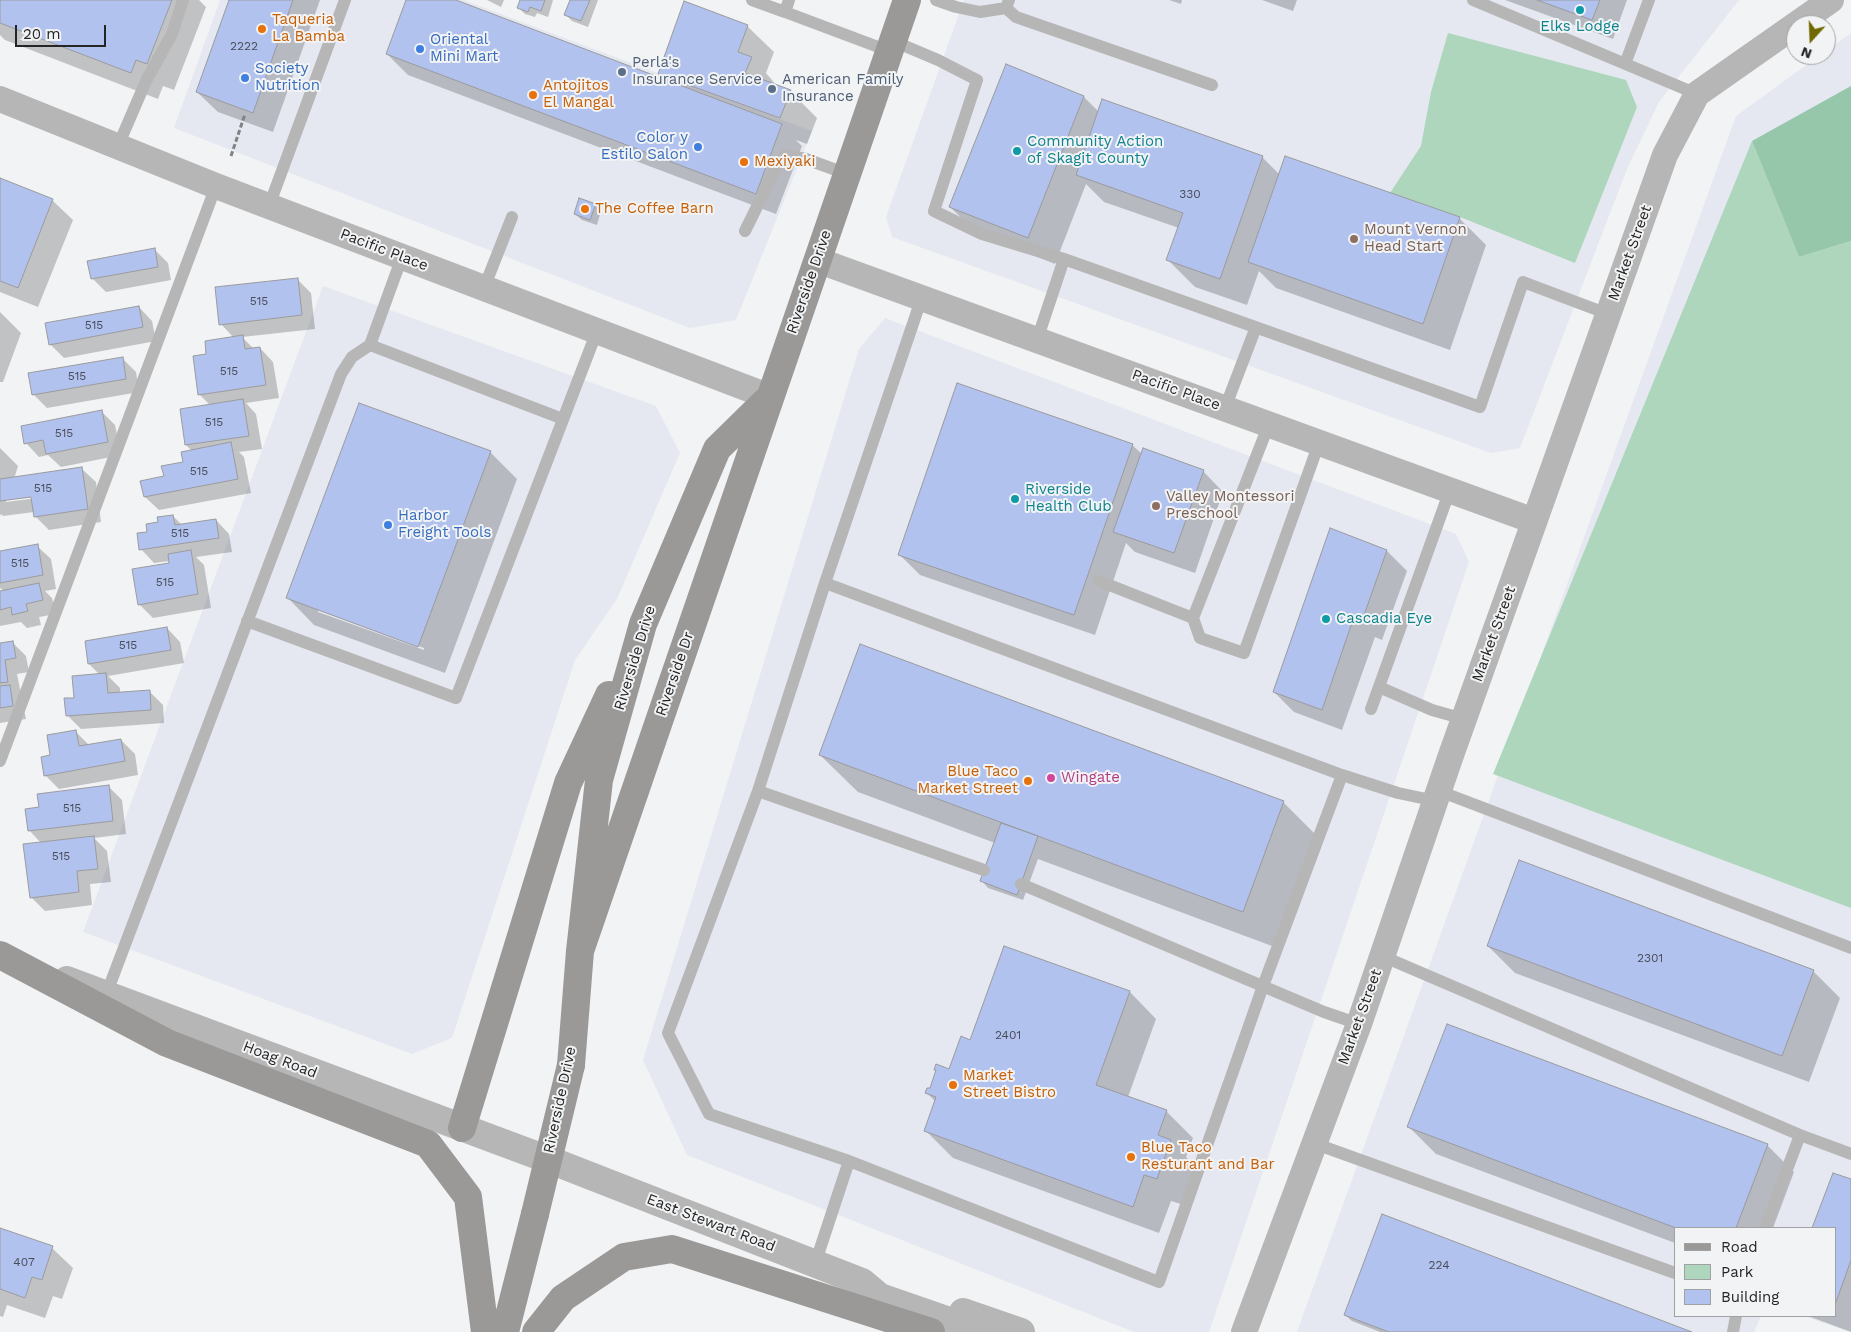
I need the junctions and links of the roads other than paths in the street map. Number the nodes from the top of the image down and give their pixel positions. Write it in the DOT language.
graph roads {
  1 [pos="183,0"];
  2 [pos="345,0"];
  3 [pos="752,0"];
  4 [pos="907,0"];
  5 [pos="936,0"];
  6 [pos="1473,0"];
  7 [pos="1649,0"];
  8 [pos="1831,0"];
  9 [pos="1008,4"];
  10 [pos="787,6"];
  11 [pos="891,46"];
  12 [pos="1624,64"];
  13 [pos="1212,85"];
  14 [pos="1697,94"];
  15 [pos="0,99"];
  16 [pos="118,146"];
  17 [pos="847,174"];
  18 [pos="216,186"];
  19 [pos="270,206"];
  20 [pos="512,217"];
  21 [pos="745,231"];
  22 [pos="402,257"];
  23 [pos="1064,259"];
  24 [pos="817,260"];
  25 [pos="484,288"];
  26 [pos="922,297"];
  27 [pos="1608,314"];
  28 [pos="1256,327"];
  29 [pos="597,331"];
  30 [pos="1037,340"];
  31 [pos="370,345"];
  32 [pos="770,397"];
  33 [pos="1225,408"];
  34 [pos="563,419"];
  35 [pos="1269,424"];
  36 [pos="1319,443"];
  37 [pos="1450,490"];
  38 [pos="1534,521"];
  39 [pos="1099,581"];
  40 [pos="825,583"];
  41 [pos="1193,618"];
  42 [pos="248,621"];
  43 [pos="643,624"];
  44 [pos="1379,687"];
  45 [pos="1371,709"];
  46 [pos="1464,720"];
  47 [pos="0,761"];
  48 [pos="1342,775"];
  49 [pos="758,791"];
  50 [pos="1438,796"];
  51 [pos="984,870"];
  52 [pos="1021,884"];
  53 [pos="1851,948"];
  54 [pos="580,951"];
  55 [pos="0,955"];
  56 [pos="1382,956"];
  57 [pos="1263,986"];
  58 [pos="106,995"];
  59 [pos="1359,1024"];
  60 [pos="462,1128"];
  61 [pos="1800,1135"];
  62 [pos="1313,1143"];
  63 [pos="1851,1154"];
  64 [pos="849,1161"];
  65 [pos="560,1164"];
  66 [pos="1765,1227"];
  67 [pos="815,1264"];
  68 [pos="1674,1273"];
  69 [pos="862,1282"];
  70 [pos="1736,1317"];
  71 [pos="485,1332"];
  72 [pos="505,1332"];
  73 [pos="536,1332"];
  74 [pos="931,1332"];
  75 [pos="981,1332"];
  76 [pos="1021,1332"];
  77 [pos="1244,1332"];
  78 [pos="1734,1332"];
  1 -- 16 [label="lane"];
  2 -- 19 [label="lane"];
  3 -- 10 [label="lane"];
  4 -- 11 [label="main road, Riverside Drive"];
  5 -- 9 [label="lane"];
  6 -- 12 [label="lane"];
  7 -- 12 [label="lane"];
  8 -- 14 [label="street, Market Street"];
  9 -- 13 [label="lane"];
  10 -- 11 [label="lane"];
  11 -- 17 [label="main road, Riverside Drive"];
  11 -- 23 [label="lane"];
  12 -- 14 [label="lane"];
  14 -- 27 [label="street, Market Street"];
  15 -- 16 [label="street, Pacific Place"];
  16 -- 18 [label="street, Pacific Place"];
  17 -- 21 [label="lane"];
  17 -- 24 [label="main road, Riverside Drive"];
  18 -- 19 [label="street, Pacific Place"];
  18 -- 47 [label="lane"];
  19 -- 22 [label="street, Pacific Place"];
  20 -- 25 [label="lane"];
  22 -- 25 [label="street, Pacific Place"];
  22 -- 31 [label="lane"];
  23 -- 28 [label="lane"];
  23 -- 30 [label="lane"];
  24 -- 26 [label="street, Pacific Place"];
  24 -- 32 [label="main road, Riverside Drive"];
  25 -- 29 [label="street, Pacific Place"];
  26 -- 30 [label="street, Pacific Place"];
  26 -- 40 [label="lane"];
  27 -- 28 [label="lane"];
  27 -- 38 [label="street, Market Street"];
  28 -- 33 [label="lane"];
  29 -- 32 [label="street, Pacific Place"];
  29 -- 34 [label="lane"];
  30 -- 33 [label="street, Pacific Place"];
  31 -- 34 [label="lane"];
  31 -- 42 [label="lane"];
  32 -- 43 [label="main road, Riverside Drive"];
  32 -- 54 [label="main road, Riverside Dr"];
  33 -- 35 [label="street, Pacific Place"];
  34 -- 42 [label="lane"];
  35 -- 36 [label="street, Pacific Place"];
  35 -- 41 [label="lane"];
  36 -- 37 [label="street, Pacific Place"];
  36 -- 41 [label="lane"];
  37 -- 38 [label="street, Pacific Place"];
  37 -- 44 [label="lane"];
  38 -- 46 [label="street, Market Street"];
  39 -- 41 [label="lane"];
  40 -- 48 [label="lane"];
  40 -- 49 [label="lane"];
  42 -- 58 [label="lane"];
  43 -- 54 [label="main road, Riverside Drive"];
  43 -- 60 [label="main road"];
  44 -- 45 [label="lane"];
  44 -- 46 [label="lane"];
  46 -- 50 [label="street, Market Street"];
  48 -- 50 [label="lane"];
  48 -- 57 [label="lane"];
  49 -- 51 [label="lane"];
  49 -- 64 [label="lane"];
  50 -- 53 [label="lane"];
  50 -- 56 [label="street, Market Street"];
  52 -- 57 [label="lane"];
  54 -- 72 [label="main road, Riverside Drive, bridge"];
  55 -- 58 [label="street, Hoag Road"];
  55 -- 71 [label="main road"];
  56 -- 59 [label="street, Market Street"];
  56 -- 61 [label="lane"];
  57 -- 59 [label="lane"];
  57 -- 64 [label="lane"];
  58 -- 60 [label="street, Hoag Road"];
  59 -- 62 [label="street, Market Street"];
  60 -- 65 [label="street, Hoag Road"];
  61 -- 63 [label="lane"];
  61 -- 66 [label="lane"];
  62 -- 68 [label="lane"];
  62 -- 77 [label="street, Market Street"];
  64 -- 67 [label="lane"];
  65 -- 67 [label="street, East Stewart Road"];
  67 -- 69 [label="street, East Stewart Road"];
  69 -- 75 [label="street, East Stewart Road"];
  69 -- 76 [label="street, East Stewart Road"];
  70 -- 78 [label="lane"];
  73 -- 74 [label="main road"];
}
